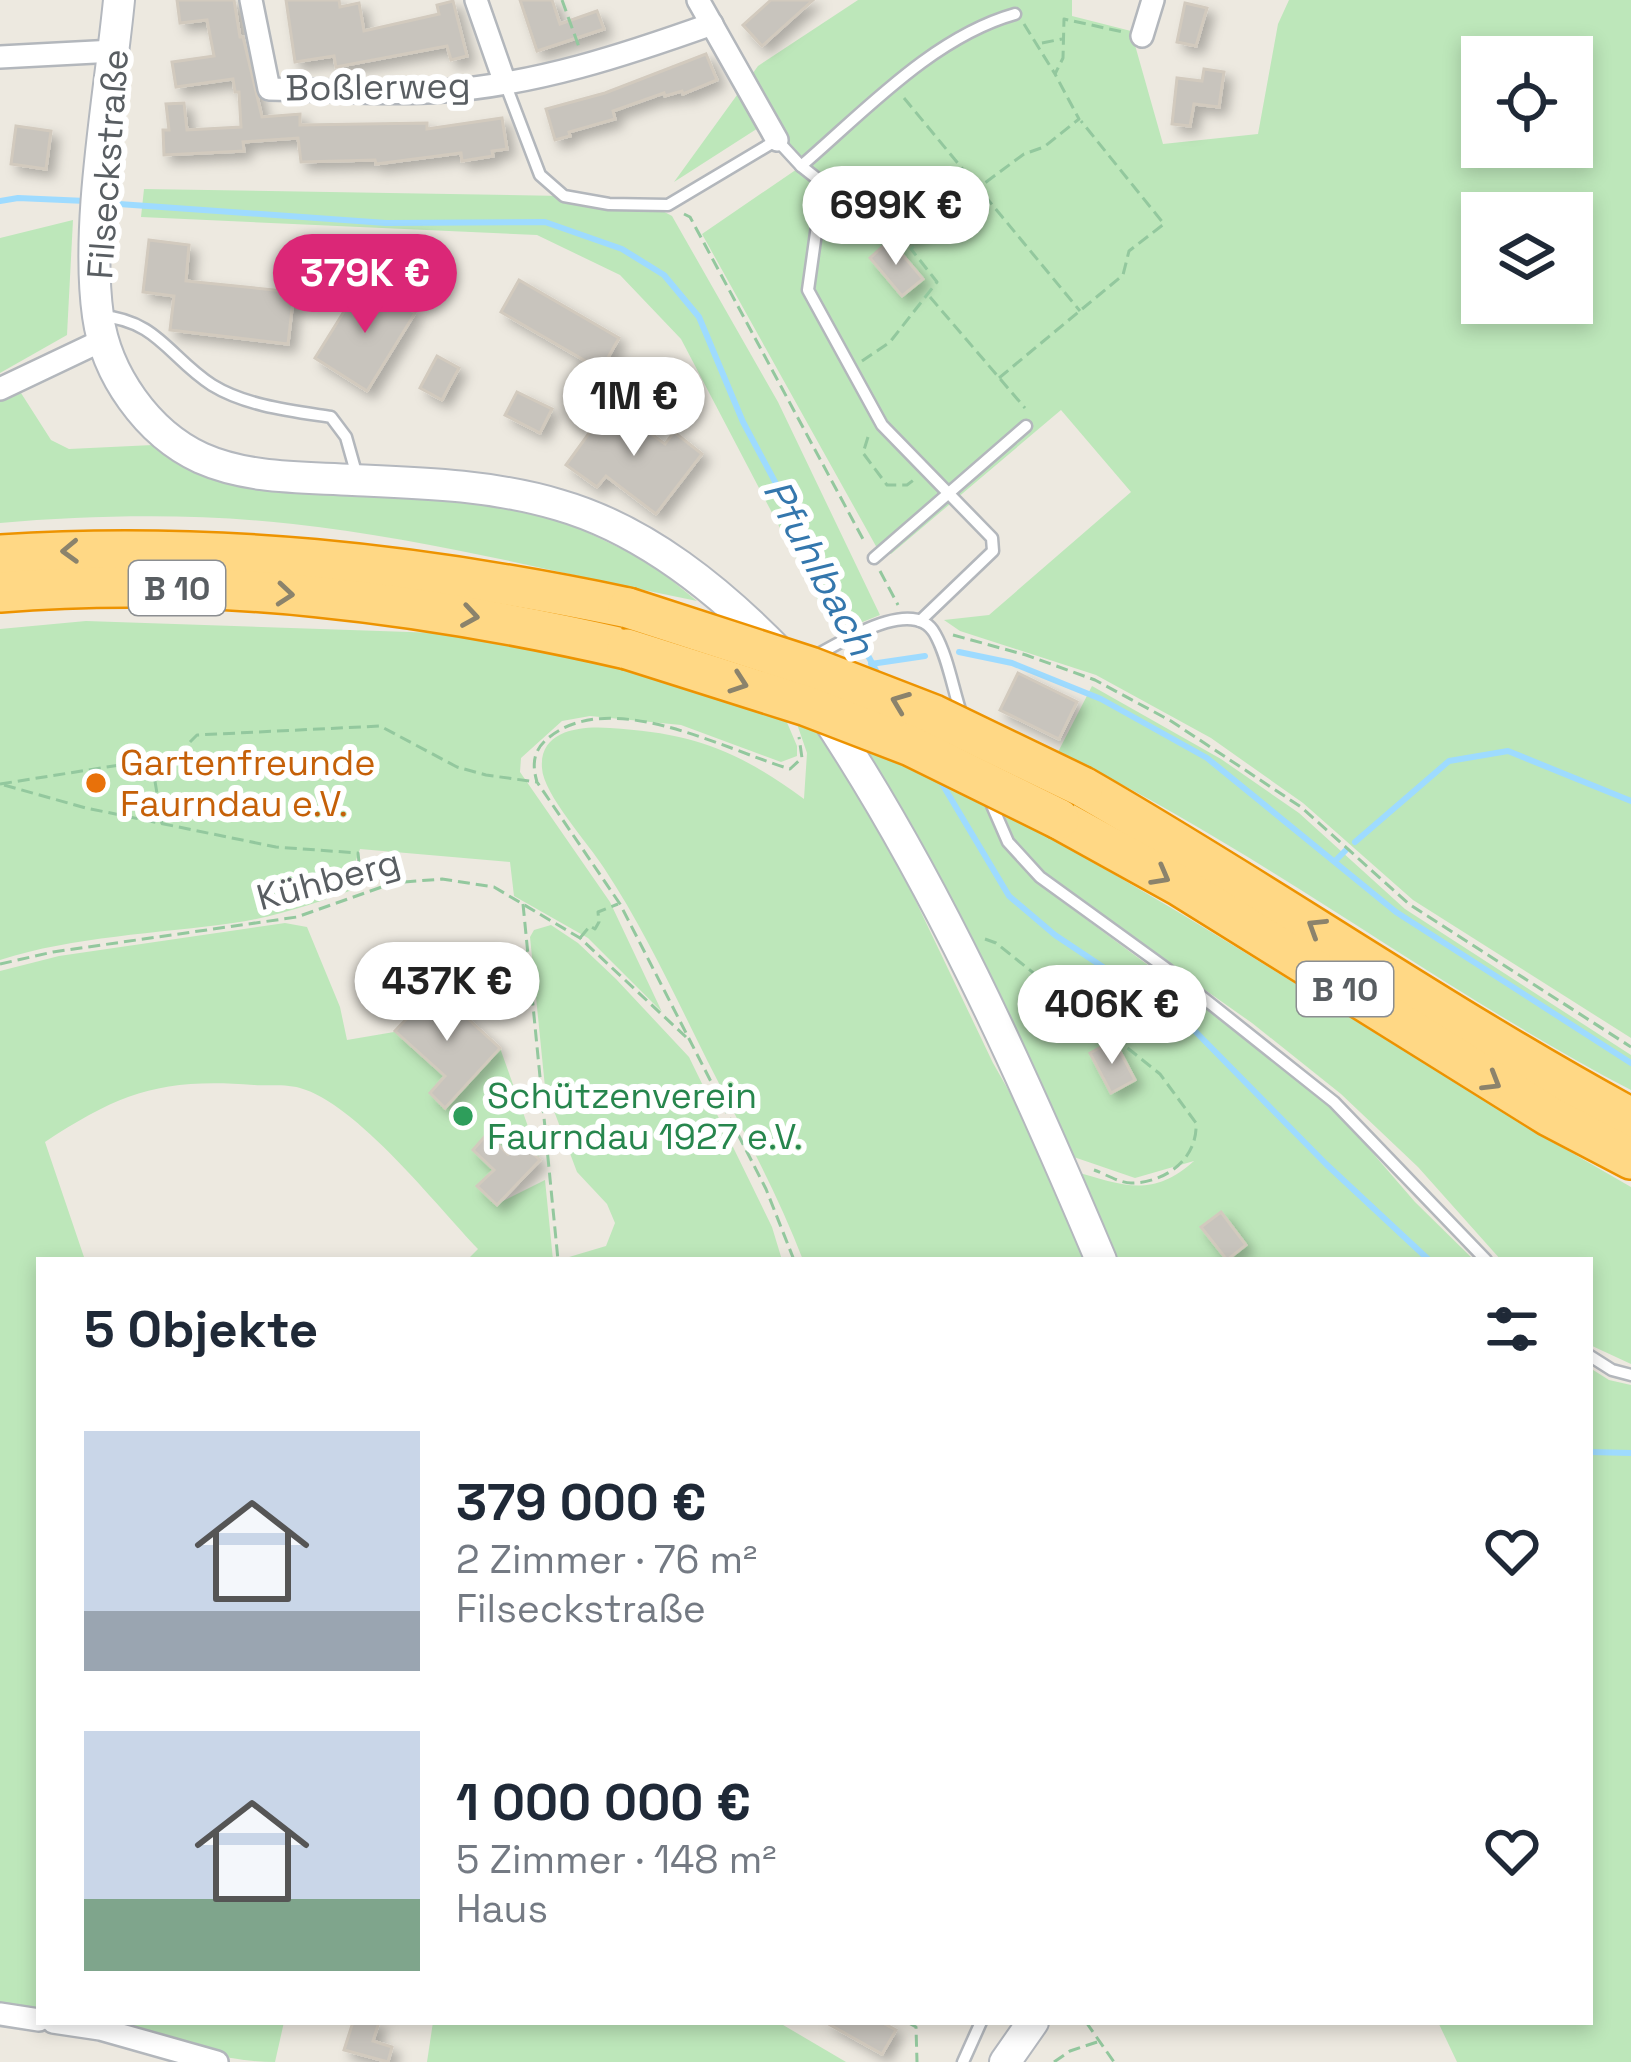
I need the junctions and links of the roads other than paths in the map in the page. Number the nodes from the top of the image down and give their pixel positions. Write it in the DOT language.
graph roads {
  1 [pos="119,0"];
  2 [pos="251,0"];
  3 [pos="476,0"];
  4 [pos="698,0"];
  5 [pos="1154,0"];
  6 [pos="1015,14"];
  7 [pos="712,24"];
  8 [pos="1142,36"];
  9 [pos="114,52"];
  10 [pos="0,57"];
  11 [pos="505,83"];
  12 [pos="777,140"];
  13 [pos="801,166"];
  14 [pos="823,183"];
  15 [pos="877,226"];
  16 [pos="100,327"];
  17 [pos="0,388"];
  18 [pos="1026,426"];
  19 [pos="358,480"];
  20 [pos="948,494"];
  21 [pos="0,555"];
  22 [pos="874,558"];
  23 [pos="0,592"];
  24 [pos="920,621"];
  25 [pos="793,667"];
  26 [pos="1631,1118"];
  27 [pos="1631,1159"];
  28 [pos="1100,1257"];
  29 [pos="1483,1257"];
  30 [pos="1593,1358"];
  31 [pos="1631,1375"];
  32 [pos="0,2014"];
  33 [pos="36,2020"];
  34 [pos="71,2025"];
  35 [pos="980,2025"];
  36 [pos="1031,2025"];
  37 [pos="217,2062"];
  38 [pos="963,2062"];
  39 [pos="1006,2062"];
  1 -- 9 [label="street, Filseckstraße"];
  2 -- 11 [label="street, Boßlerweg"];
  3 -- 11 [label="street"];
  4 -- 7 [label="street"];
  5 -- 8 [label="street"];
  6 -- 13 [label="lane"];
  7 -- 11 [label="street, Boßlerweg"];
  7 -- 12 [label="street"];
  9 -- 10 [label="street"];
  9 -- 16 [label="street, Filseckstraße"];
  11 -- 12 [label="lane"];
  12 -- 13 [label="lane"];
  13 -- 14 [label="lane"];
  14 -- 15 [label="lane"];
  14 -- 20 [label="lane"];
  16 -- 17 [label="street"];
  16 -- 19 [label="street, Filseckstraße"];
  16 -- 19 [label="lane"];
  18 -- 20 [label="lane"];
  19 -- 25 [label="street, Filseckstraße"];
  20 -- 22 [label="lane"];
  20 -- 24 [label="lane"];
  26 -- 21 [label="highway, B 10, one-way, bridge"];
  23 -- 27 [label="highway, B 10, one-way, bridge"];
  24 -- 25 [label="lane"];
  24 -- 29 [label="lane"];
  25 -- 28 [label="street, Filseckstraße"];
  30 -- 31 [label="lane"];
  32 -- 33 [label="street"];
  34 -- 37 [label="street"];
  35 -- 38 [label="lane"];
  36 -- 39 [label="street"];
}
